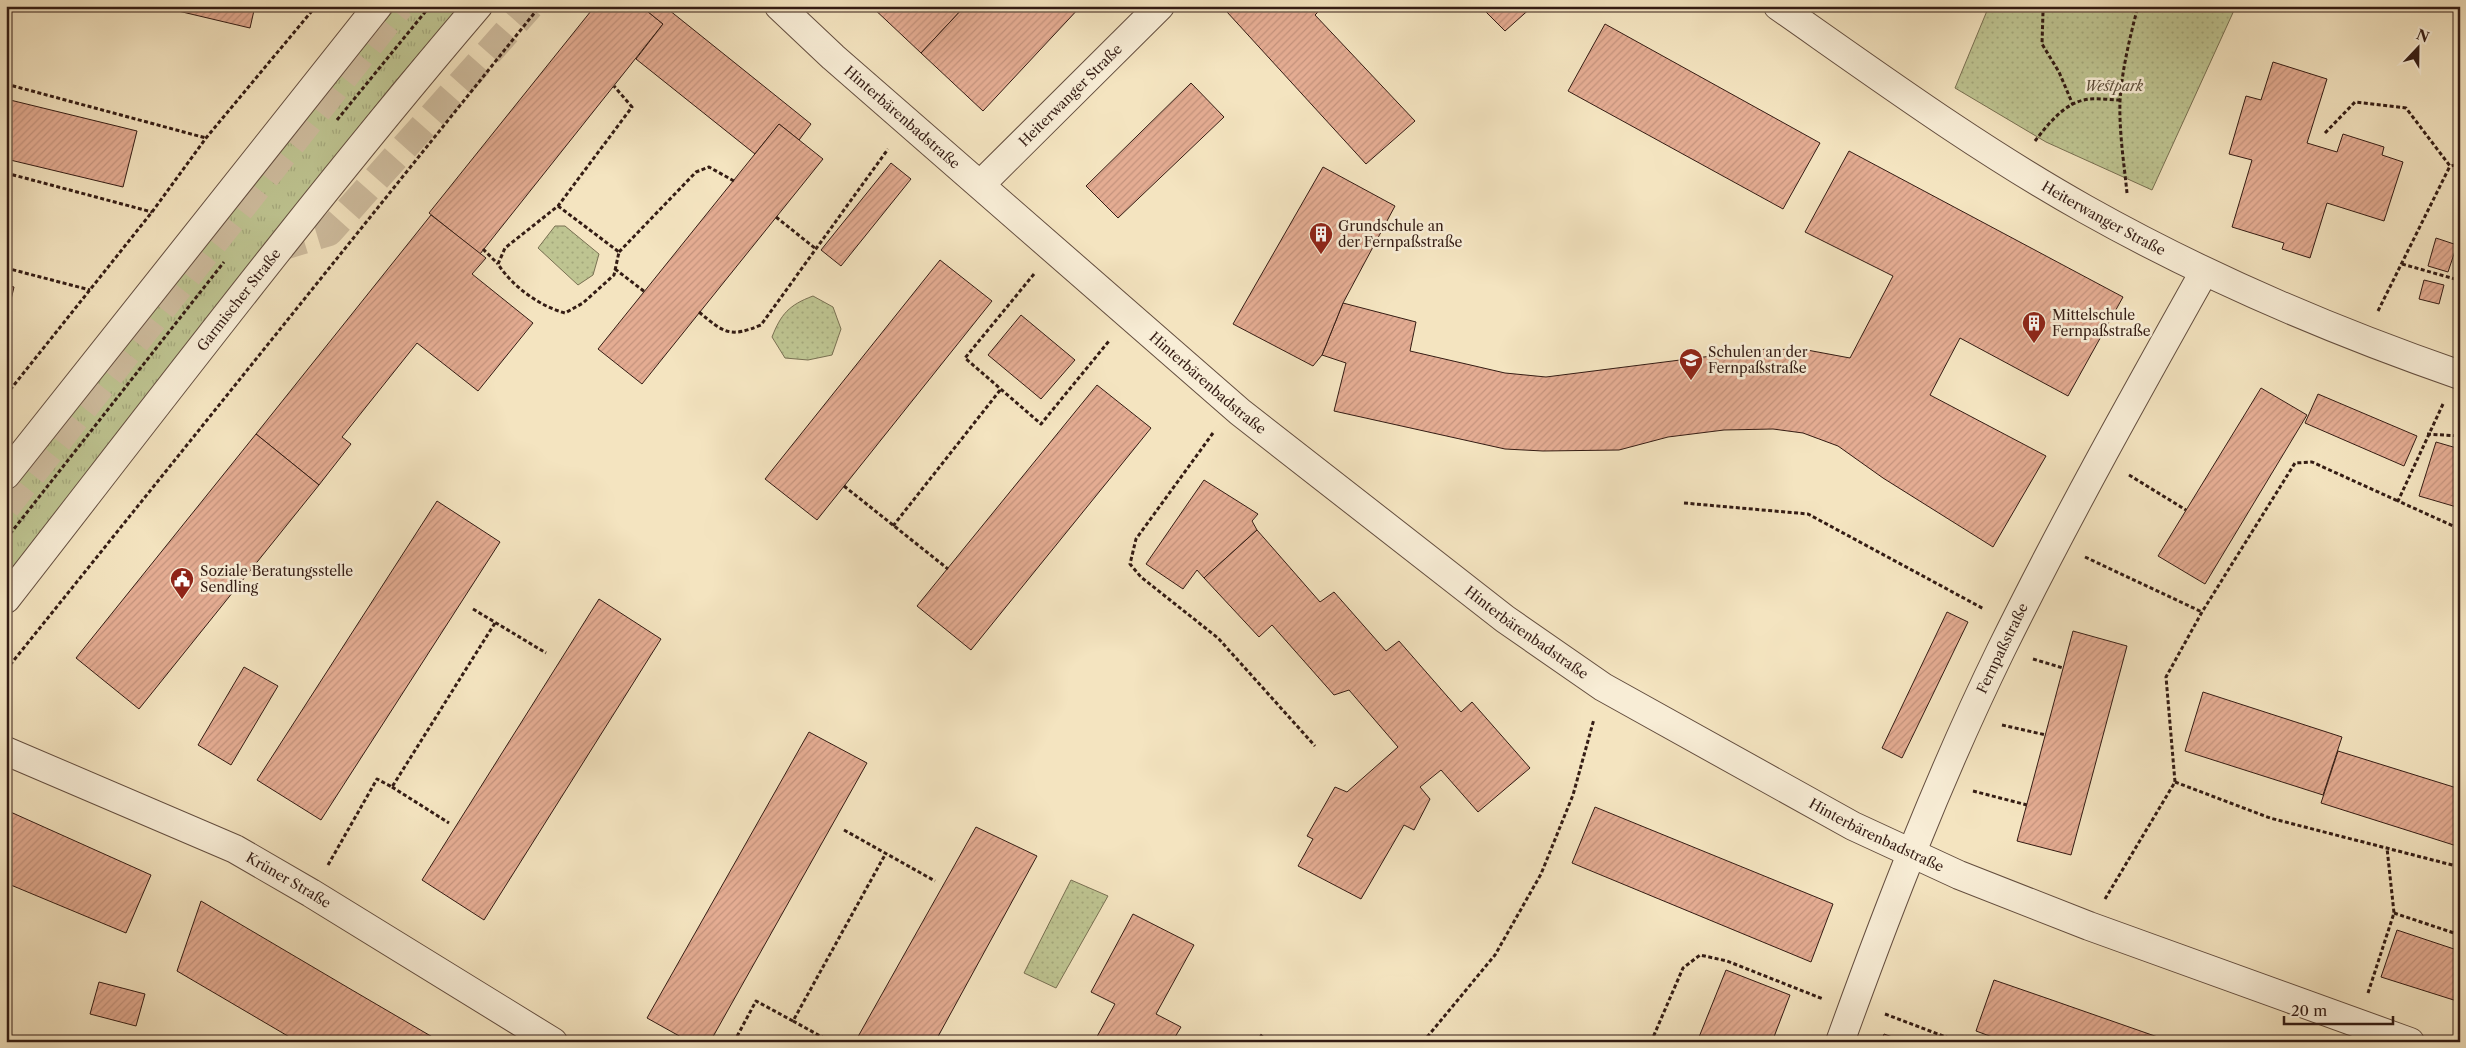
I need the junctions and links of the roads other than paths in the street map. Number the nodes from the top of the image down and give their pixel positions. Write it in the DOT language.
graph roads {
  1 [pos="378,6"];
  2 [pos="478,6"];
  3 [pos="779,6"];
  4 [pos="1160,6"];
  5 [pos="1778,6"];
  6 [pos="981,184"];
  7 [pos="2204,272"];
  8 [pos="2459,375"];
  9 [pos="6,475"];
  10 [pos="6,599"];
  11 [pos="6,751"];
  12 [pos="1911,852"];
  13 [pos="553,1042"];
  14 [pos="1840,1042"];
  15 [pos="2410,1042"];
  1 -- 9 [label="street"];
  2 -- 10 [label="street, Garmischer Straße"];
  3 -- 6 [label="street, Hinterbärenbadstraße"];
  4 -- 6 [label="street, Heiterwanger Straße"];
  5 -- 7 [label="street, Heiterwanger Straße"];
  6 -- 12 [label="street, Hinterbärenbadstraße"];
  7 -- 8 [label="street, Heiterwanger Straße"];
  7 -- 12 [label="street, Fernpaßstraße"];
  11 -- 13 [label="street, Krüner Straße"];
  12 -- 14 [label="street, Fernpaßstraße"];
  12 -- 15 [label="street, Hinterbärenbadstraße"];
}
